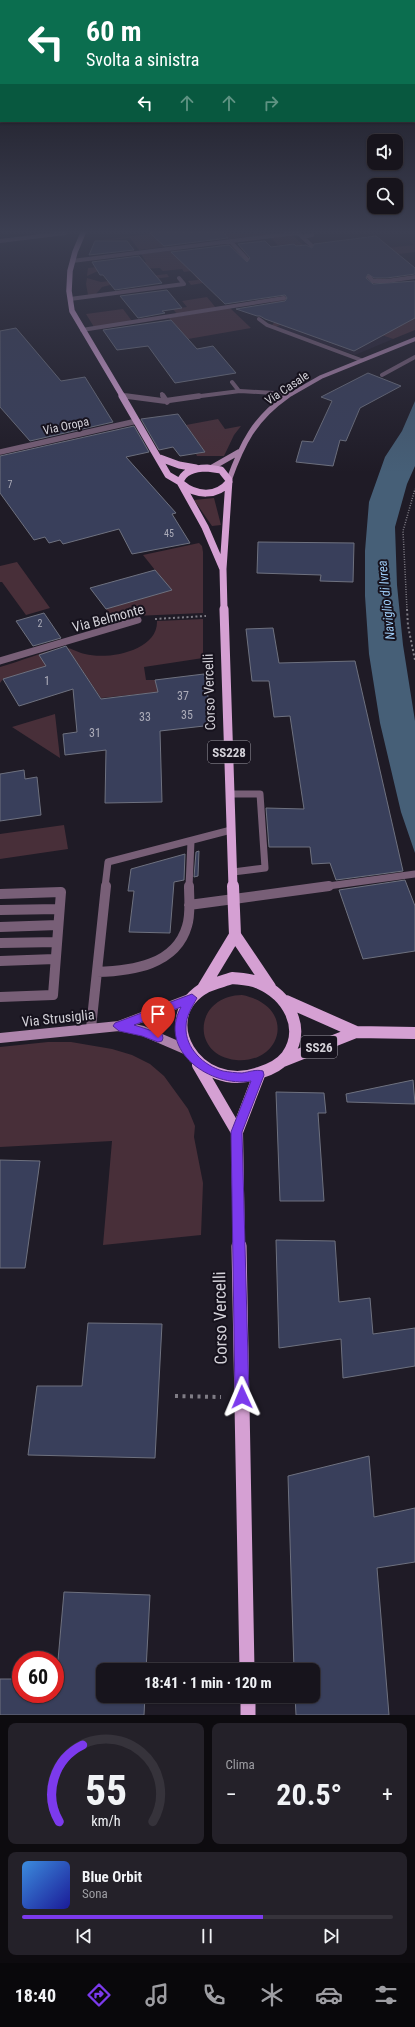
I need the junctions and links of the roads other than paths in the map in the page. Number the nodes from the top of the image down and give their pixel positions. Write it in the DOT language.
graph roads {
  1 [pos="73,313"];
  2 [pos="189,313"];
  3 [pos="259,319"];
  4 [pos="82,330"];
  5 [pos="415,339"];
  6 [pos="415,357"];
  7 [pos="361,360"];
  8 [pos="382,375"];
  9 [pos="232,382"];
  10 [pos="239,391"];
  11 [pos="121,394"];
  12 [pos="162,394"];
  13 [pos="291,394"];
  14 [pos="167,402"];
  15 [pos="137,421"];
  16 [pos="0,452"];
  17 [pos="239,452"];
  18 [pos="160,458"];
  19 [pos="198,468"];
  20 [pos="211,468"];
  21 [pos="229,481"];
  22 [pos="181,483"];
  23 [pos="223,569"];
  24 [pos="138,620"];
  25 [pos="0,662"];
  26 [pos="230,794"];
  27 [pos="231,830"];
  28 [pos="191,841"];
  29 [pos="233,872"];
  30 [pos="414,874"];
  31 [pos="0,894"];
  32 [pos="234,900"];
  33 [pos="189,905"];
  34 [pos="59,909"];
  35 [pos="0,910"];
  36 [pos="58,925"];
  37 [pos="0,926"];
  38 [pos="234,935"];
  39 [pos="56,942"];
  40 [pos="0,944"];
  41 [pos="55,959"];
  42 [pos="0,961"];
  43 [pos="97,972"];
  44 [pos="270,987"];
  45 [pos="203,988"];
  46 [pos="0,997"];
  47 [pos="192,998"];
  48 [pos="286,1001"];
  49 [pos="119,1026"];
  50 [pos="91,1028"];
  51 [pos="356,1032"];
  52 [pos="415,1032"];
  53 [pos="0,1038"];
  54 [pos="187,1050"];
  55 [pos="196,1061"];
  56 [pos="281,1062"];
  57 [pos="259,1075"];
  58 [pos="237,1132"];
  59 [pos="247,1663"];
  60 [pos="248,1703"];
  61 [pos="248,1715"];
  1 -- 4 [label="main road, Corso Vercelli / SS228"];
  2 -- 4 [label="street"];
  3 -- 7 [label="street"];
  4 -- 11 [label="main road, Corso Vercelli / SS228"];
  5 -- 7 [label="main road, Via Casale"];
  6 -- 8 [label="street"];
  7 -- 13 [label="main road, Via Casale"];
  9 -- 10 [label="street"];
  10 -- 13 [label="street"];
  10 -- 14 [label="street"];
  11 -- 14 [label="street"];
  11 -- 15 [label="main road, Corso Vercelli / SS228"];
  12 -- 14 [label="street"];
  13 -- 17 [label="main road, Via Casale"];
  15 -- 16 [label="street, Via Oropa"];
  15 -- 18 [label="main road, Corso Vercelli / SS228"];
  17 -- 20 [label="main road"];
  17 -- 21 [label="main road, Via Casale"];
  18 -- 19 [label="main road"];
  18 -- 22 [label="main road, Corso Vercelli / SS228"];
  19 -- 20 [label="main road"];
  19 -- 22 [label="main road"];
  20 -- 21 [label="main road"];
  21 -- 22 [label="main road"];
  21 -- 23 [label="main road, Corso Vercelli / SS228"];
  22 -- 23 [label="main road, Corso Vercelli / SS228"];
  23 -- 26 [label="main road, Corso Vercelli / SS228"];
  24 -- 25 [label="street, Via Belmonte"];
  26 -- 27 [label="main road, Corso Vercelli / SS228"];
  26 -- 29 [label="street"];
  27 -- 28 [label="street"];
  27 -- 29 [label="main road, Corso Vercelli / SS228"];
  28 -- 33 [label="street"];
  28 -- 43 [label="street"];
  29 -- 32 [label="main road, Corso Vercelli / SS228"];
  30 -- 32 [label="street"];
  31 -- 34 [label="street"];
  32 -- 33 [label="street"];
  32 -- 38 [label="main road, Corso Vercelli / SS228"];
  33 -- 43 [label="street"];
  34 -- 35 [label="street"];
  34 -- 36 [label="street"];
  36 -- 37 [label="street"];
  36 -- 39 [label="street"];
  38 -- 44 [label="main road"];
  38 -- 45 [label="main road"];
  39 -- 40 [label="street"];
  39 -- 41 [label="street"];
  41 -- 42 [label="street"];
  41 -- 46 [label="street"];
  43 -- 50 [label="street"];
  44 -- 45 [label="main road"];
  44 -- 48 [label="main road"];
  45 -- 47 [label="main road"];
  47 -- 49 [label="main road, Via Strusiglia"];
  47 -- 54 [label="main road"];
  48 -- 51 [label="main road, SS26"];
  48 -- 56 [label="main road"];
  49 -- 50 [label="main road, Via Strusiglia"];
  49 -- 54 [label="main road, Via Strusiglia"];
  50 -- 53 [label="main road, Via Strusiglia"];
  51 -- 52 [label="main road, SS26"];
  51 -- 56 [label="main road, SS26"];
  54 -- 55 [label="main road"];
  55 -- 57 [label="main road"];
  55 -- 58 [label="main road, Corso Vercelli"];
  56 -- 57 [label="main road"];
  57 -- 58 [label="main road, Corso Vercelli"];
  58 -- 59 [label="main road, Corso Vercelli"];
  60 -- 61 [label="main road"];
}
